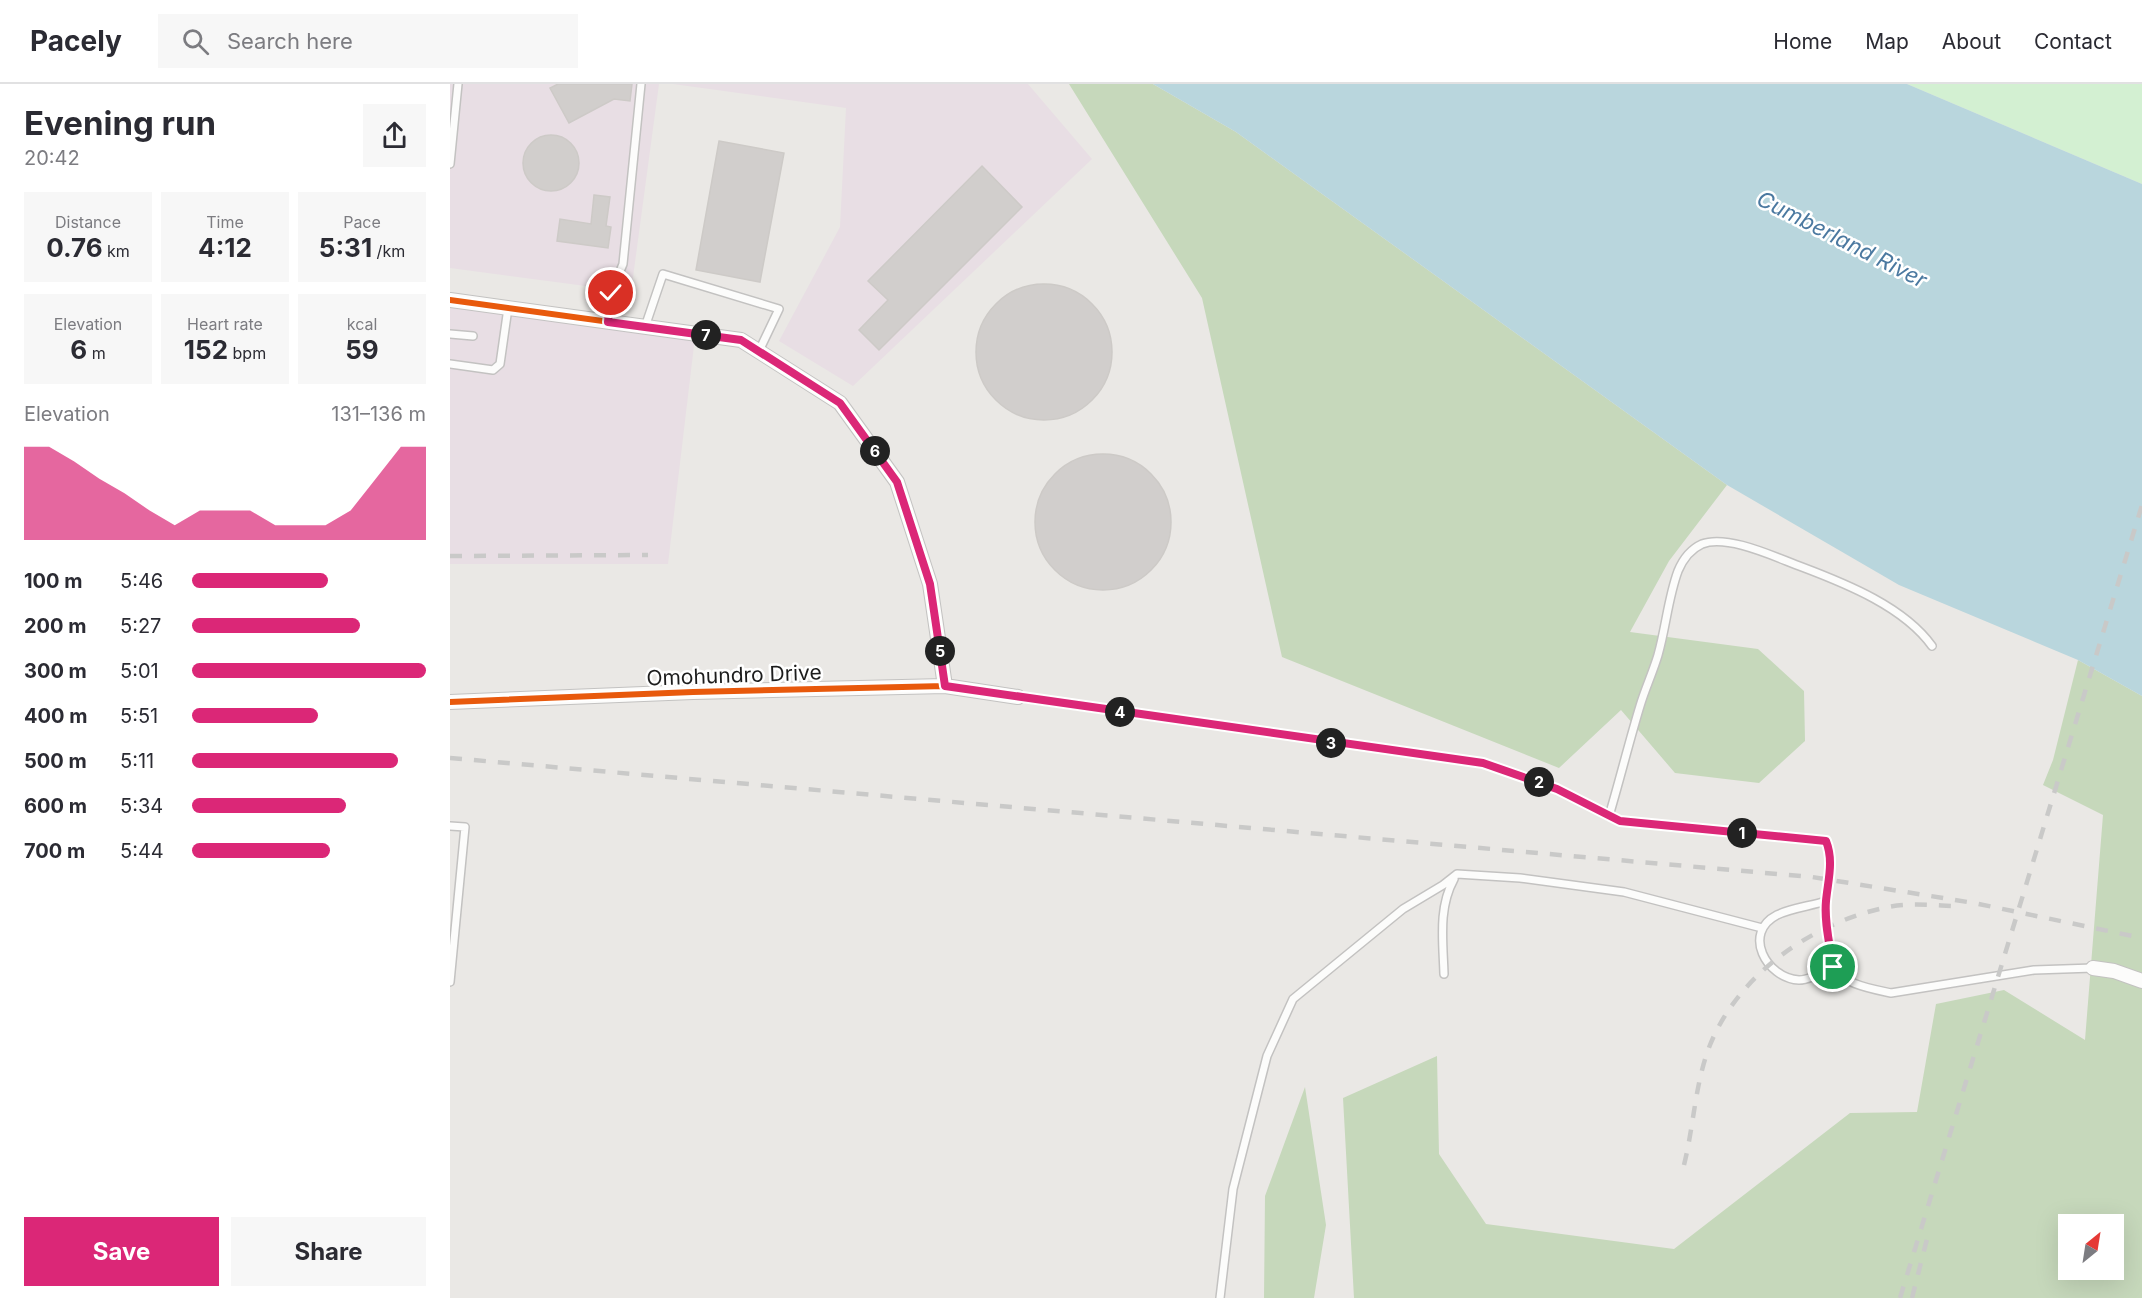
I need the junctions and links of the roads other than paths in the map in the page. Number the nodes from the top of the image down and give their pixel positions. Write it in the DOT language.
graph roads {
  1 [pos="458,84"];
  2 [pos="641,84"];
  3 [pos="450,164"];
  4 [pos="450,300"];
  5 [pos="508,308"];
  6 [pos="608,322"];
  7 [pos="645,327"];
  8 [pos="450,334"];
  9 [pos="473,336"];
  10 [pos="759,351"];
  11 [pos="450,364"];
  12 [pos="1932,646"];
  13 [pos="945,686"];
  14 [pos="1018,697"];
  15 [pos="450,702"];
  16 [pos="1609,816"];
  17 [pos="450,826"];
  18 [pos="1457,874"];
  19 [pos="1826,901"];
  20 [pos="1762,928"];
  21 [pos="1833,967"];
  22 [pos="2092,968"];
  23 [pos="1444,974"];
  24 [pos="2142,981"];
  25 [pos="450,982"];
  26 [pos="1220,1298"];
  1 -- 3 [label="lane"];
  2 -- 6 [label="lane"];
  4 -- 5 [label="street"];
  5 -- 6 [label="street"];
  5 -- 11 [label="lane"];
  6 -- 7 [label="street"];
  7 -- 10 [label="street"];
  7 -- 10 [label="lane"];
  8 -- 9 [label="lane"];
  10 -- 13 [label="street"];
  12 -- 16 [label="lane"];
  13 -- 14 [label="street, Omohundro Drive"];
  13 -- 15 [label="street, Omohundro Drive"];
  14 -- 16 [label="lane"];
  16 -- 19 [label="lane"];
  17 -- 25 [label="lane"];
  18 -- 20 [label="lane"];
  18 -- 23 [label="lane"];
  18 -- 26 [label="lane"];
  19 -- 20 [label="lane"];
  19 -- 21 [label="lane"];
  20 -- 21 [label="lane"];
  21 -- 22 [label="lane"];
  22 -- 24 [label="street"];
}
